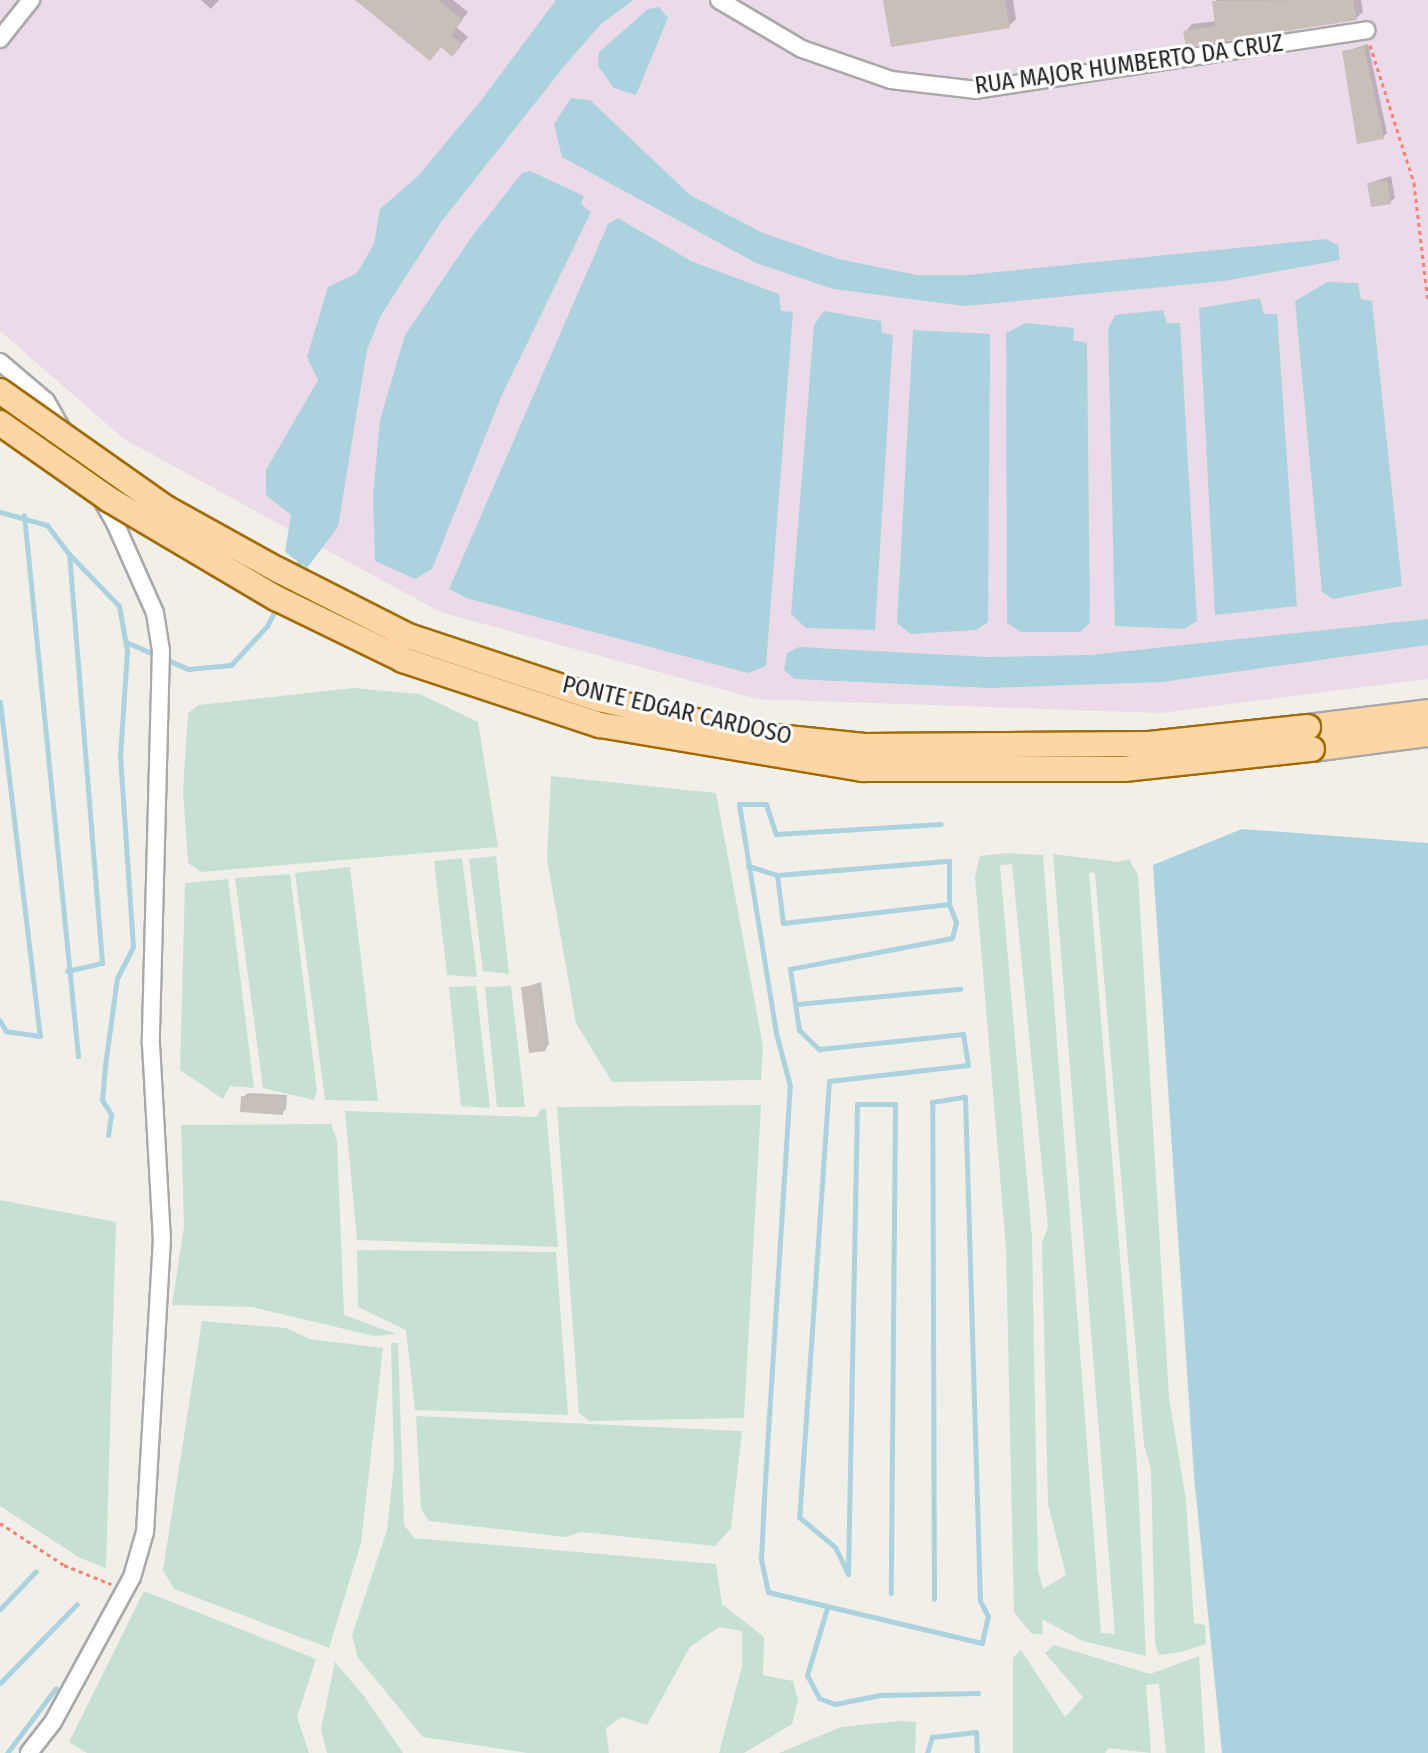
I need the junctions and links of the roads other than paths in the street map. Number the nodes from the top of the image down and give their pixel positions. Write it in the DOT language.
graph roads {
  1 [pos="31,0"];
  2 [pos="719,0"];
  3 [pos="1366,30"];
  4 [pos="0,39"];
  5 [pos="0,362"];
  6 [pos="0,391"];
  7 [pos="0,423"];
  8 [pos="1428,712"];
  9 [pos="1428,734"];
  10 [pos="29,1753"];
  1 -- 4 [label="street"];
  2 -- 3 [label="street, RUA MAJOR HUMBERTO DA CRUZ"];
  5 -- 10 [label="street"];
  6 -- 8 [label="main road, PONTE EDGAR CARDOSO, bridge"];
  7 -- 9 [label="main road, PONTE EDGAR CARDOSO, bridge"];
}
